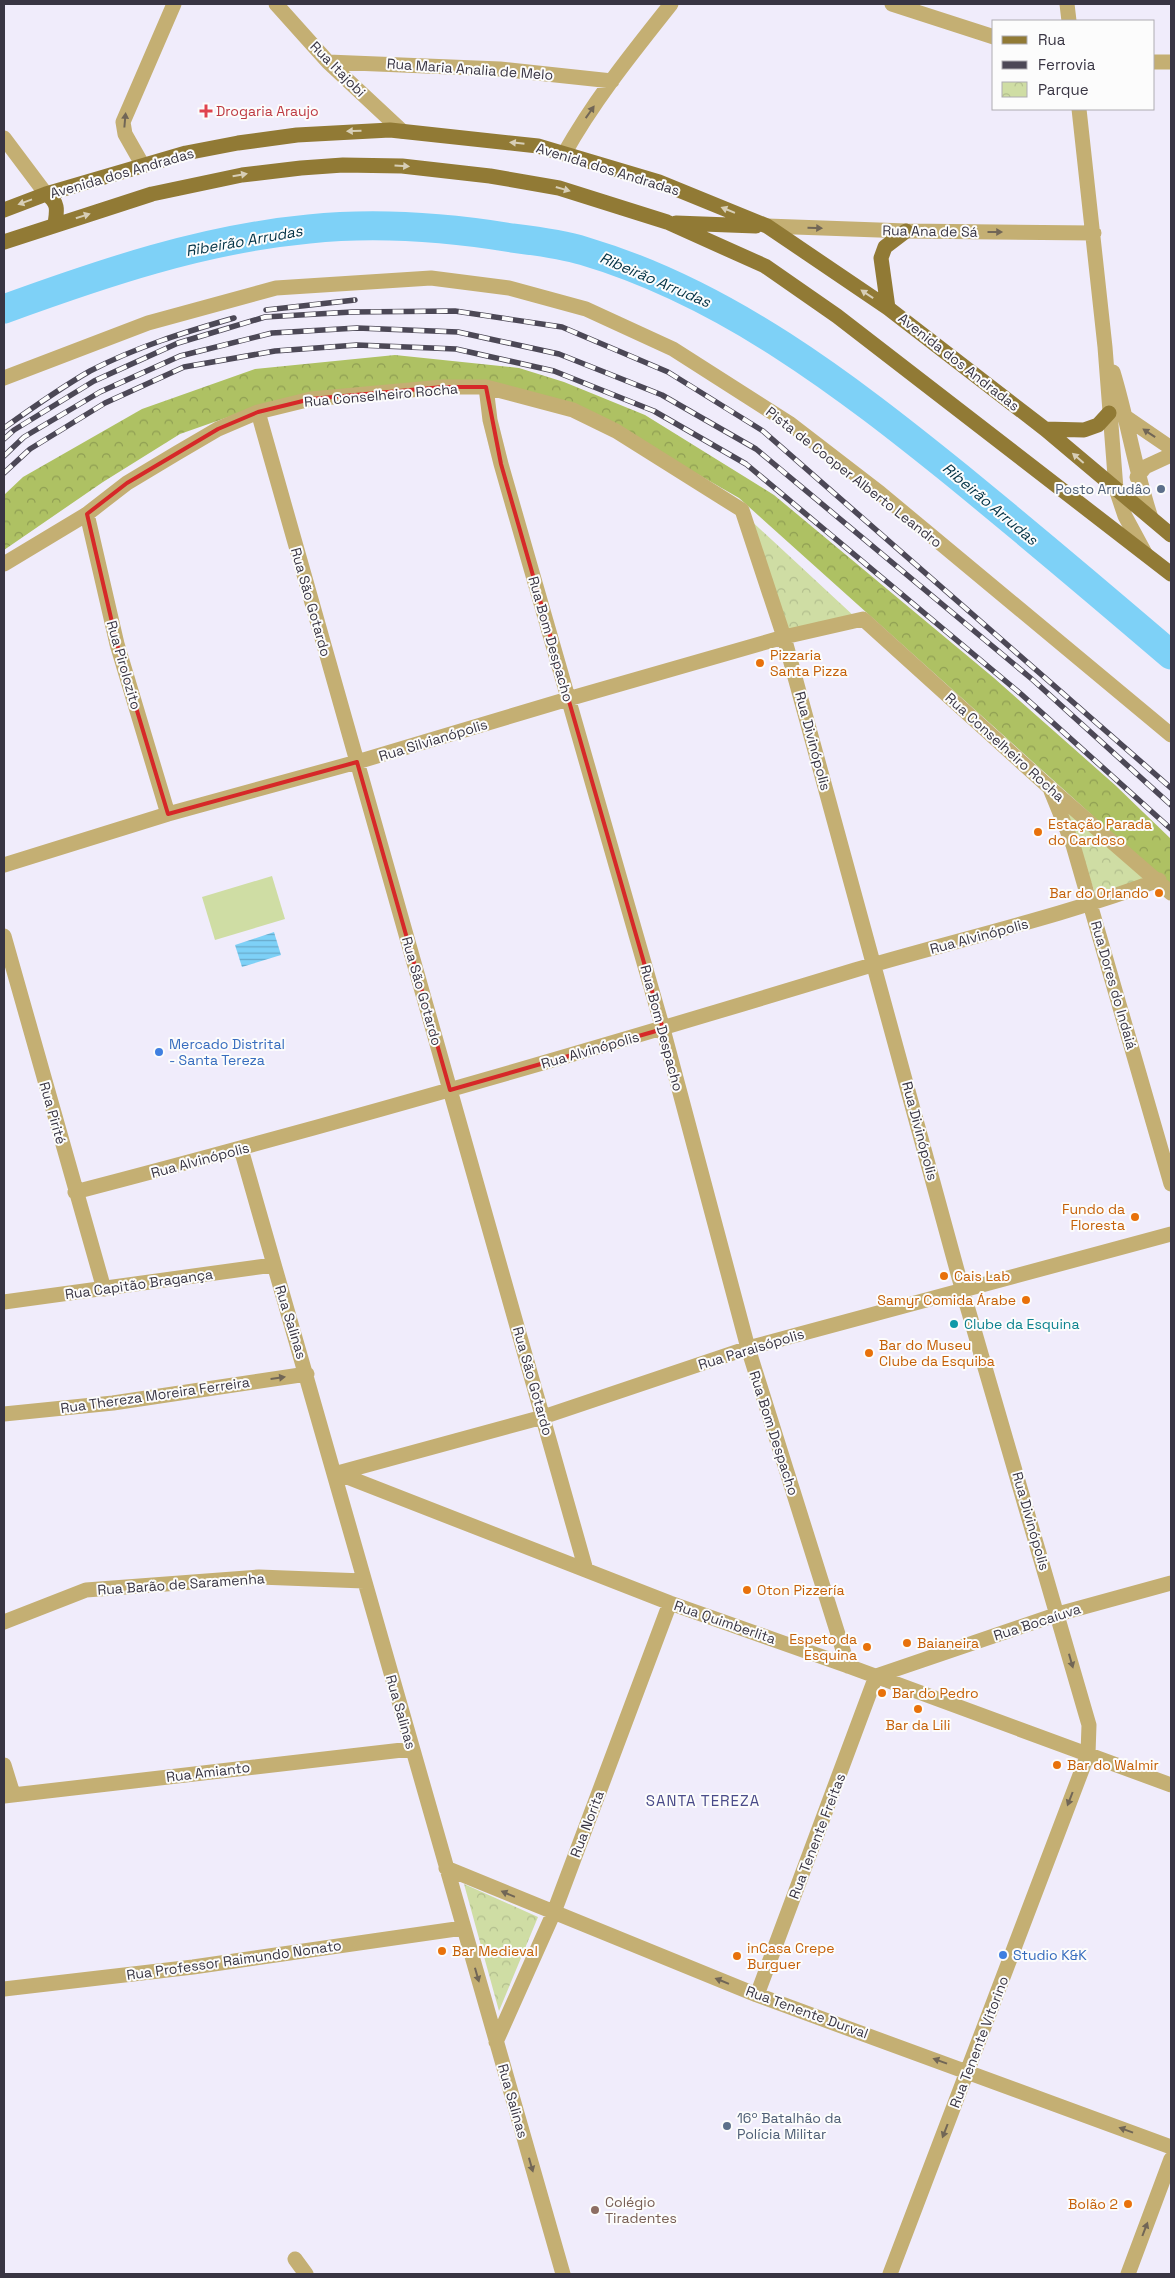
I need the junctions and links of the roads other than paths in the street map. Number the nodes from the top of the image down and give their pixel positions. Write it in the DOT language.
graph roads {
  1 [pos="174,4"];
  2 [pos="276,4"];
  3 [pos="671,4"];
  4 [pos="892,4"];
  5 [pos="1067,4"];
  6 [pos="1069,20"];
  7 [pos="992,36"];
  8 [pos="328,62"];
  9 [pos="1155,62"];
  10 [pos="1171,62"];
  11 [pos="612,81"];
  12 [pos="1079,110"];
  13 [pos="402,131"];
  14 [pos="4,138"];
  15 [pos="564,154"];
  16 [pos="142,164"];
  17 [pos="46,194"];
  18 [pos="4,210"];
  19 [pos="668,222"];
  20 [pos="55,224"];
  21 [pos="766,226"];
  22 [pos="906,231"];
  23 [pos="1094,233"];
  24 [pos="4,242"];
  25 [pos="888,308"];
  26 [pos="1105,347"];
  27 [pos="4,378"];
  28 [pos="486,388"];
  29 [pos="258,412"];
  30 [pos="1109,413"];
  31 [pos="1127,418"];
  32 [pos="1045,429"];
  33 [pos="1171,448"];
  34 [pos="1171,455"];
  35 [pos="1137,477"];
  36 [pos="1116,489"];
  37 [pos="742,510"];
  38 [pos="87,514"];
  39 [pos="1151,518"];
  40 [pos="1171,535"];
  41 [pos="1145,553"];
  42 [pos="4,564"];
  43 [pos="1171,574"];
  44 [pos="863,619"];
  45 [pos="784,638"];
  46 [pos="568,699"];
  47 [pos="1171,736"];
  48 [pos="357,762"];
  49 [pos="1050,788"];
  50 [pos="168,814"];
  51 [pos="4,865"];
  52 [pos="1159,880"];
  53 [pos="1171,893"];
  54 [pos="1091,905"];
  55 [pos="4,936"];
  56 [pos="874,965"];
  57 [pos="663,1029"];
  58 [pos="450,1090"];
  59 [pos="241,1149"];
  60 [pos="1171,1184"];
  61 [pos="76,1192"];
  62 [pos="1171,1234"];
  63 [pos="273,1266"];
  64 [pos="104,1289"];
  65 [pos="963,1292"];
  66 [pos="4,1302"];
  67 [pos="748,1348"];
  68 [pos="307,1374"];
  69 [pos="4,1414"];
  70 [pos="543,1417"];
  71 [pos="336,1473"];
  72 [pos="586,1570"];
  73 [pos="364,1581"];
  74 [pos="1171,1583"];
  75 [pos="670,1603"];
  76 [pos="1058,1614"];
  77 [pos="4,1622"];
  78 [pos="848,1666"];
  79 [pos="876,1676"];
  80 [pos="411,1748"];
  81 [pos="1088,1754"];
  82 [pos="4,1765"];
  83 [pos="1171,1786"];
  84 [pos="8,1795"];
  85 [pos="446,1868"];
  86 [pos="554,1912"];
  87 [pos="464,1928"];
  88 [pos="4,1989"];
  89 [pos="757,1995"];
  90 [pos="496,2042"];
  91 [pos="968,2071"];
  92 [pos="1171,2147"];
  93 [pos="1171,2159"];
  94 [pos="295,2259"];
  95 [pos="306,2274"];
  96 [pos="563,2274"];
  97 [pos="890,2274"];
  98 [pos="1128,2274"];
  16 -- 1 [label="street, one-way"];
  2 -- 8 [label="street, Rua Itajobi"];
  3 -- 11 [label="street"];
  4 -- 7 [label="street"];
  5 -- 6 [label="street"];
  8 -- 11 [label="street, Rua Maria Analia de Melo"];
  8 -- 13 [label="street, Rua Itajobi"];
  9 -- 10 [label="street"];
  15 -- 11 [label="street, one-way"];
  12 -- 23 [label="street"];
  15 -- 13 [label="main road, Avenida dos Andradas, one-way"];
  13 -- 16 [label="main road, Avenida dos Andradas, one-way"];
  14 -- 17 [label="street"];
  21 -- 15 [label="main road, Avenida dos Andradas, one-way"];
  16 -- 17 [label="main road, Avenida dos Andradas"];
  17 -- 18 [label="main road, Avenida dos Andradas, one-way"];
  17 -- 20 [label="main road"];
  20 -- 19 [label="main road, Avenida dos Andradas, one-way"];
  19 -- 21 [label="main road"];
  19 -- 41 [label="main road, Avenida dos Andradas"];
  20 -- 24 [label="main road, Avenida dos Andradas"];
  21 -- 22 [label="street, Rua Ana de Sá, one-way"];
  25 -- 21 [label="main road, Avenida dos Andradas, one-way"];
  22 -- 23 [label="street, Rua Ana de Sá, one-way"];
  22 -- 25 [label="main road"];
  23 -- 26 [label="street"];
  25 -- 32 [label="main road, Avenida dos Andradas"];
  26 -- 30 [label="street"];
  26 -- 31 [label="street"];
  27 -- 47 [label="street, Pista de Cooper Alberto Leandro"];
  28 -- 29 [label="street, Rua Conselheiro Rocha"];
  28 -- 37 [label="street, Rua Conselheiro Rocha"];
  28 -- 46 [label="street, Rua Bom Despacho"];
  29 -- 38 [label="street, Rua Conselheiro Rocha"];
  29 -- 48 [label="street, Rua São Gotardo"];
  30 -- 32 [label="main road"];
  30 -- 36 [label="street"];
  33 -- 31 [label="street, one-way"];
  31 -- 35 [label="street"];
  36 -- 32 [label="main road, Avenida dos Andradas, one-way"];
  34 -- 35 [label="street"];
  35 -- 39 [label="street"];
  36 -- 39 [label="main road, Avenida dos Andradas"];
  36 -- 41 [label="street"];
  37 -- 45 [label="street, Rua Divinópolis"];
  38 -- 42 [label="street, Rua Conselheiro Rocha"];
  38 -- 50 [label="street, Rua Pirolozito"];
  39 -- 40 [label="main road, Avenida dos Andradas"];
  41 -- 43 [label="main road, Avenida dos Andradas"];
  44 -- 45 [label="street, Rua Silvianópolis"];
  44 -- 49 [label="street, Rua Conselheiro Rocha"];
  45 -- 46 [label="street, Rua Silvianópolis"];
  45 -- 56 [label="street, Rua Divinópolis"];
  46 -- 48 [label="street, Rua Silvianópolis"];
  46 -- 57 [label="street, Rua Bom Despacho"];
  48 -- 50 [label="street, Rua Silvianópolis"];
  48 -- 58 [label="street, Rua São Gotardo"];
  49 -- 52 [label="street, Rua Conselheiro Rocha"];
  49 -- 54 [label="street, Rua Dores do Indaiá"];
  50 -- 51 [label="street, Rua Silvianópolis"];
  52 -- 53 [label="street, Rua Conselheiro Rocha"];
  52 -- 54 [label="street, Rua Alvinópolis"];
  54 -- 56 [label="street, Rua Alvinópolis"];
  54 -- 60 [label="street, Rua Dores do Indaiá"];
  55 -- 61 [label="street, Rua Pirité"];
  56 -- 57 [label="street, Rua Alvinópolis"];
  56 -- 65 [label="street, Rua Divinópolis"];
  57 -- 58 [label="street, Rua Alvinópolis"];
  57 -- 67 [label="street, Rua Bom Despacho"];
  58 -- 59 [label="street, Rua Alvinópolis"];
  58 -- 70 [label="street, Rua São Gotardo"];
  59 -- 61 [label="street, Rua Alvinópolis"];
  59 -- 63 [label="street, Rua Salinas"];
  61 -- 64 [label="street, Rua Pirité"];
  62 -- 65 [label="street, Rua Paraisópolis"];
  63 -- 64 [label="street, Rua Capitão Bragança"];
  63 -- 68 [label="street, Rua Salinas"];
  64 -- 66 [label="street, Rua Capitão Bragança"];
  65 -- 67 [label="street, Rua Paraisópolis"];
  65 -- 76 [label="street, Rua Divinópolis"];
  67 -- 70 [label="street, Rua Paraisópolis"];
  67 -- 78 [label="street, Rua Bom Despacho"];
  69 -- 68 [label="street, Rua Thereza Moreira Ferreira, one-way"];
  68 -- 71 [label="street, Rua Salinas"];
  70 -- 71 [label="street, Rua Paraisópolis"];
  70 -- 72 [label="street, Rua São Gotardo"];
  71 -- 72 [label="street, Rua Quimberlita"];
  71 -- 73 [label="street, Rua Salinas"];
  72 -- 75 [label="street, Rua Quimberlita"];
  73 -- 77 [label="street, Rua Barão de Saramenha"];
  73 -- 80 [label="street, Rua Salinas"];
  74 -- 76 [label="street, Rua Bocaíuva"];
  75 -- 78 [label="street, Rua Quimberlita"];
  75 -- 86 [label="street, Rua Norita"];
  76 -- 79 [label="street, Rua Bocaíuva"];
  76 -- 81 [label="street, Rua Divinópolis, one-way"];
  78 -- 79 [label="street, Rua Quimberlita"];
  79 -- 81 [label="street, Rua Quimberlita"];
  79 -- 89 [label="street, Rua Tenente Freitas"];
  80 -- 84 [label="street, Rua Amianto"];
  80 -- 85 [label="street, Rua Salinas"];
  81 -- 83 [label="street, Rua Quimberlita"];
  81 -- 91 [label="street, Rua Tenente Vitorino, one-way"];
  82 -- 84 [label="street"];
  86 -- 85 [label="street, Rua Tenente Durval, one-way"];
  85 -- 87 [label="street, Rua Salinas"];
  89 -- 86 [label="street, Rua Tenente Durval, one-way"];
  86 -- 90 [label="street, Rua Norita"];
  87 -- 88 [label="street, Rua Professor Raimundo Nonato"];
  87 -- 90 [label="street, Rua Salinas, one-way"];
  91 -- 89 [label="street, Rua Tenente Durval, one-way"];
  90 -- 96 [label="street, Rua Salinas, one-way"];
  92 -- 91 [label="street, Rua Tenente Durval, one-way"];
  91 -- 97 [label="street, Rua Tenente Vitorino, one-way"];
  98 -- 93 [label="street, one-way"];
  94 -- 95 [label="street"];
}
